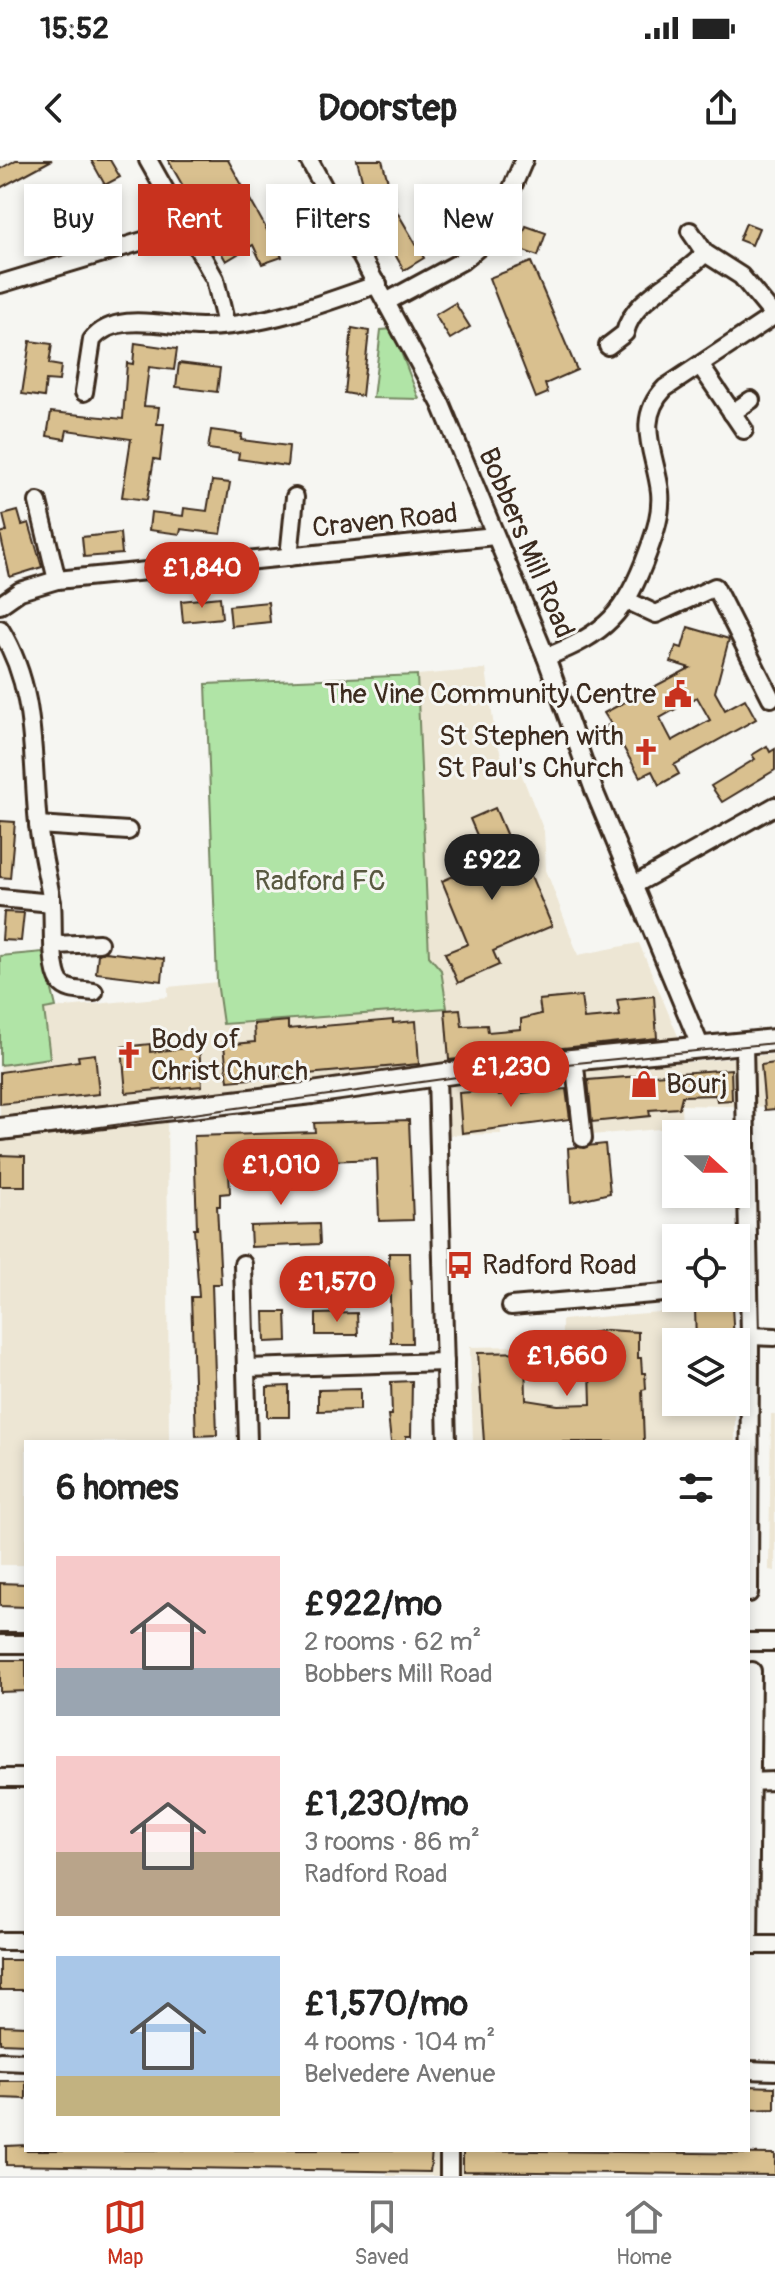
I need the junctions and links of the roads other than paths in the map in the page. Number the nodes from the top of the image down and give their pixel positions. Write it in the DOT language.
graph roads {
  1 [pos="148,160"];
  2 [pos="309,160"];
  3 [pos="524,160"];
  4 [pos="161,184"];
  5 [pos="690,231"];
  6 [pos="138,242"];
  7 [pos="705,253"];
  8 [pos="202,256"];
  9 [pos="0,284"];
  10 [pos="378,284"];
  11 [pos="388,301"];
  12 [pos="774,315"];
  13 [pos="226,325"];
  14 [pos="608,346"];
  15 [pos="700,365"];
  16 [pos="84,392"];
  17 [pos="751,400"];
  18 [pos="732,413"];
  19 [pos="744,430"];
  20 [pos="295,497"];
  21 [pos="38,502"];
  22 [pos="495,536"];
  23 [pos="289,557"];
  24 [pos="57,580"];
  25 [pos="628,601"];
  26 [pos="0,605"];
  27 [pos="0,629"];
  28 [pos="546,657"];
  29 [pos="771,698"];
  30 [pos="775,806"];
  31 [pos="38,825"];
  32 [pos="128,831"];
  33 [pos="634,885"];
  34 [pos="0,898"];
  35 [pos="52,903"];
  36 [pos="99,943"];
  37 [pos="55,950"];
  38 [pos="94,992"];
  39 [pos="775,1040"];
  40 [pos="744,1044"];
  41 [pos="701,1048"];
  42 [pos="574,1058"];
  43 [pos="437,1076"];
  44 [pos="0,1129"];
  45 [pos="583,1138"];
  46 [pos="743,1224"];
  47 [pos="243,1264"];
  48 [pos="662,1293"];
  49 [pos="511,1306"];
  50 [pos="750,1336"];
  51 [pos="775,1337"];
  52 [pos="445,1362"];
  53 [pos="246,1368"];
  54 [pos="750,1416"];
  55 [pos="248,1440"];
  56 [pos="447,1440"];
  57 [pos="749,1440"];
  58 [pos="750,1642"];
  59 [pos="775,1642"];
  60 [pos="0,1644"];
  61 [pos="24,1644"];
  62 [pos="752,1671"];
  63 [pos="750,1745"];
  64 [pos="0,1778"];
  65 [pos="24,1778"];
  66 [pos="775,1781"];
  67 [pos="750,1782"];
  68 [pos="0,1941"];
  69 [pos="24,1941"];
  70 [pos="750,1945"];
  71 [pos="775,1945"];
  72 [pos="0,2061"];
  73 [pos="24,2062"];
  74 [pos="750,2070"];
  75 [pos="775,2071"];
  76 [pos="449,2152"];
  77 [pos="449,2176"];
  1 -- 4 [label="street"];
  2 -- 10 [label="street, Bobbers Mill Road"];
  3 -- 11 [label="street"];
  5 -- 7 [label="street"];
  6 -- 9 [label="street"];
  7 -- 12 [label="street"];
  7 -- 14 [label="street"];
  8 -- 13 [label="street"];
  10 -- 11 [label="street, Bobbers Mill Road"];
  10 -- 13 [label="street"];
  11 -- 22 [label="street, Bobbers Mill Road"];
  12 -- 15 [label="street"];
  13 -- 16 [label="street"];
  15 -- 18 [label="street"];
  15 -- 25 [label="street"];
  17 -- 18 [label="street"];
  18 -- 19 [label="street"];
  20 -- 23 [label="street"];
  21 -- 24 [label="street"];
  22 -- 23 [label="street, Craven Road"];
  22 -- 28 [label="street, Bobbers Mill Road"];
  23 -- 24 [label="street, Craven Road"];
  24 -- 26 [label="street, Craven Road"];
  25 -- 28 [label="street"];
  25 -- 29 [label="street"];
  27 -- 31 [label="street"];
  28 -- 33 [label="street, Bobbers Mill Road"];
  30 -- 33 [label="street"];
  31 -- 32 [label="street"];
  31 -- 35 [label="street"];
  33 -- 41 [label="street, Bobbers Mill Road"];
  34 -- 35 [label="street"];
  35 -- 37 [label="street"];
  36 -- 37 [label="street"];
  37 -- 38 [label="street"];
  39 -- 40 [label="street"];
  40 -- 41 [label="street"];
  40 -- 46 [label="street"];
  41 -- 42 [label="street"];
  42 -- 43 [label="street"];
  42 -- 45 [label="street"];
  43 -- 44 [label="street"];
  43 -- 52 [label="street"];
  47 -- 53 [label="street"];
  48 -- 49 [label="street"];
  50 -- 51 [label="street"];
  52 -- 53 [label="street"];
  52 -- 56 [label="street"];
  53 -- 55 [label="street"];
  54 -- 57 [label="street"];
  58 -- 59 [label="street"];
  60 -- 61 [label="street"];
  62 -- 63 [label="street"];
  64 -- 65 [label="street"];
  66 -- 67 [label="street"];
  68 -- 69 [label="street"];
  70 -- 71 [label="street"];
  72 -- 73 [label="street"];
  74 -- 75 [label="street"];
  76 -- 77 [label="street"];
}
